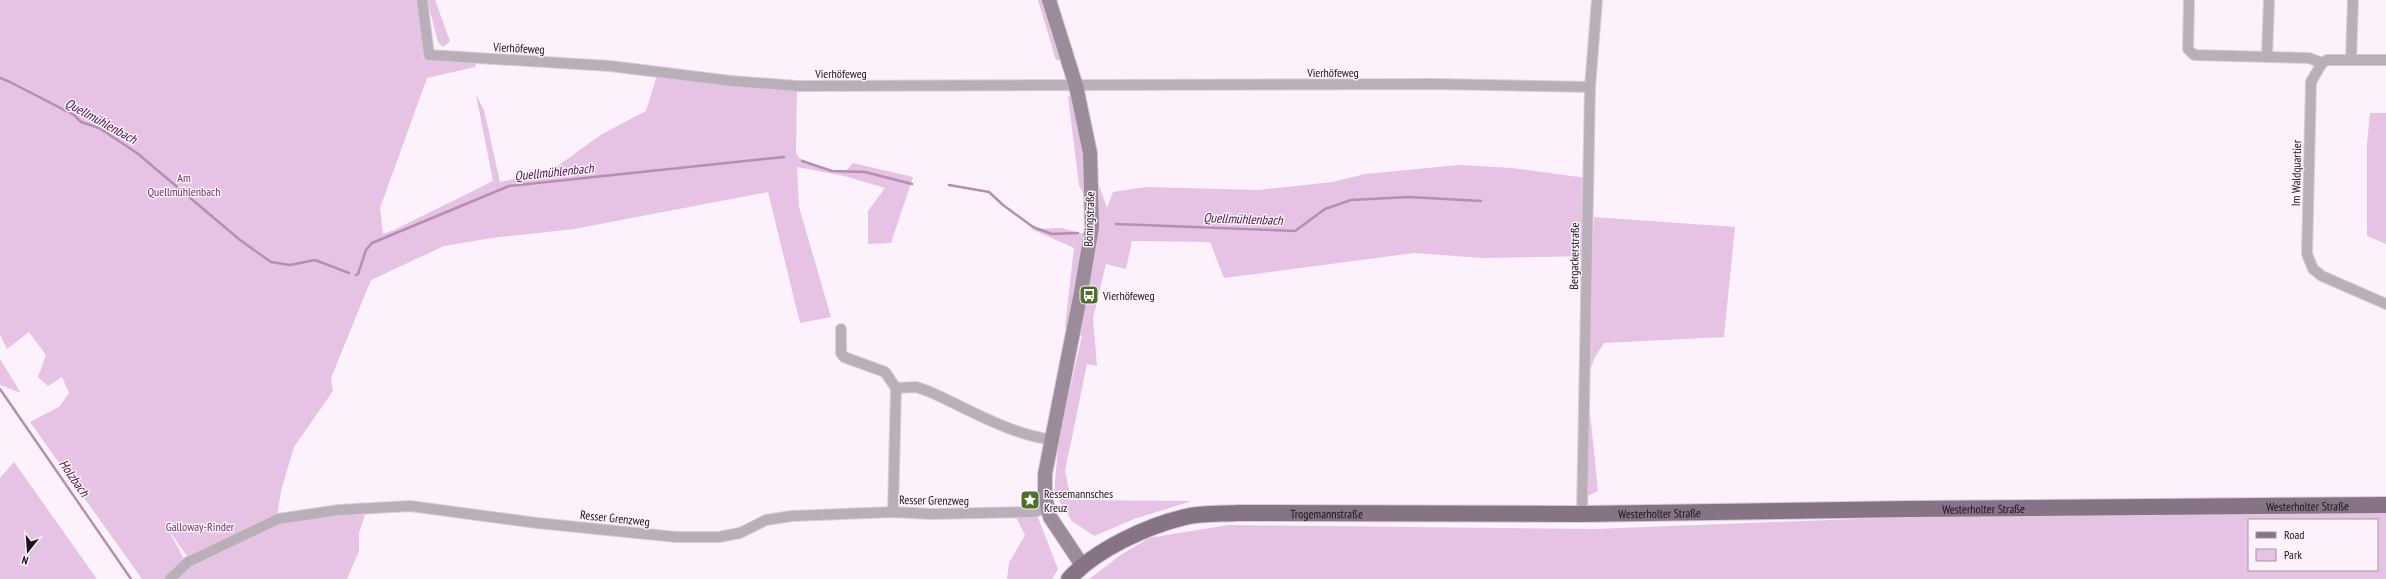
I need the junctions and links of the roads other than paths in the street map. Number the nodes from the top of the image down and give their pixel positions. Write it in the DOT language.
graph roads {
  1 [pos="422,0"];
  2 [pos="1049,0"];
  3 [pos="1597,0"];
  4 [pos="2189,0"];
  5 [pos="2269,0"];
  6 [pos="2353,0"];
  7 [pos="2267,56"];
  8 [pos="2351,59"];
  9 [pos="2386,60"];
  10 [pos="2322,63"];
  11 [pos="1076,86"];
  12 [pos="1590,87"];
  13 [pos="2386,304"];
  14 [pos="840,328"];
  15 [pos="896,388"];
  16 [pos="1053,440"];
  17 [pos="2386,505"];
  18 [pos="1047,508"];
  19 [pos="893,512"];
  20 [pos="1582,514"];
  21 [pos="1082,565"];
  22 [pos="170,579"];
  23 [pos="1069,579"];
  1 -- 11 [label="street, Vierhöfeweg"];
  2 -- 11 [label="main road, Böningstraße"];
  3 -- 12 [label="street, Bergackerstraße"];
  4 -- 7 [label="street"];
  5 -- 7 [label="street"];
  6 -- 8 [label="street"];
  7 -- 10 [label="street"];
  8 -- 9 [label="street"];
  8 -- 10 [label="street"];
  10 -- 13 [label="street, Im Waldquartier"];
  11 -- 12 [label="street, Vierhöfeweg"];
  11 -- 16 [label="main road, Böningstraße"];
  12 -- 20 [label="street, Bergackerstraße"];
  14 -- 15 [label="street"];
  15 -- 16 [label="street"];
  15 -- 19 [label="street"];
  16 -- 18 [label="main road, Böningstraße"];
  17 -- 20 [label="main road, Westerholter Straße"];
  18 -- 19 [label="street, Resser Grenzweg"];
  18 -- 21 [label="main road, Böningstraße"];
  19 -- 22 [label="street, Resser Grenzweg"];
  20 -- 21 [label="main road, Trogemannstraße"];
  21 -- 23 [label="main road, Trogemannstraße"];
}
